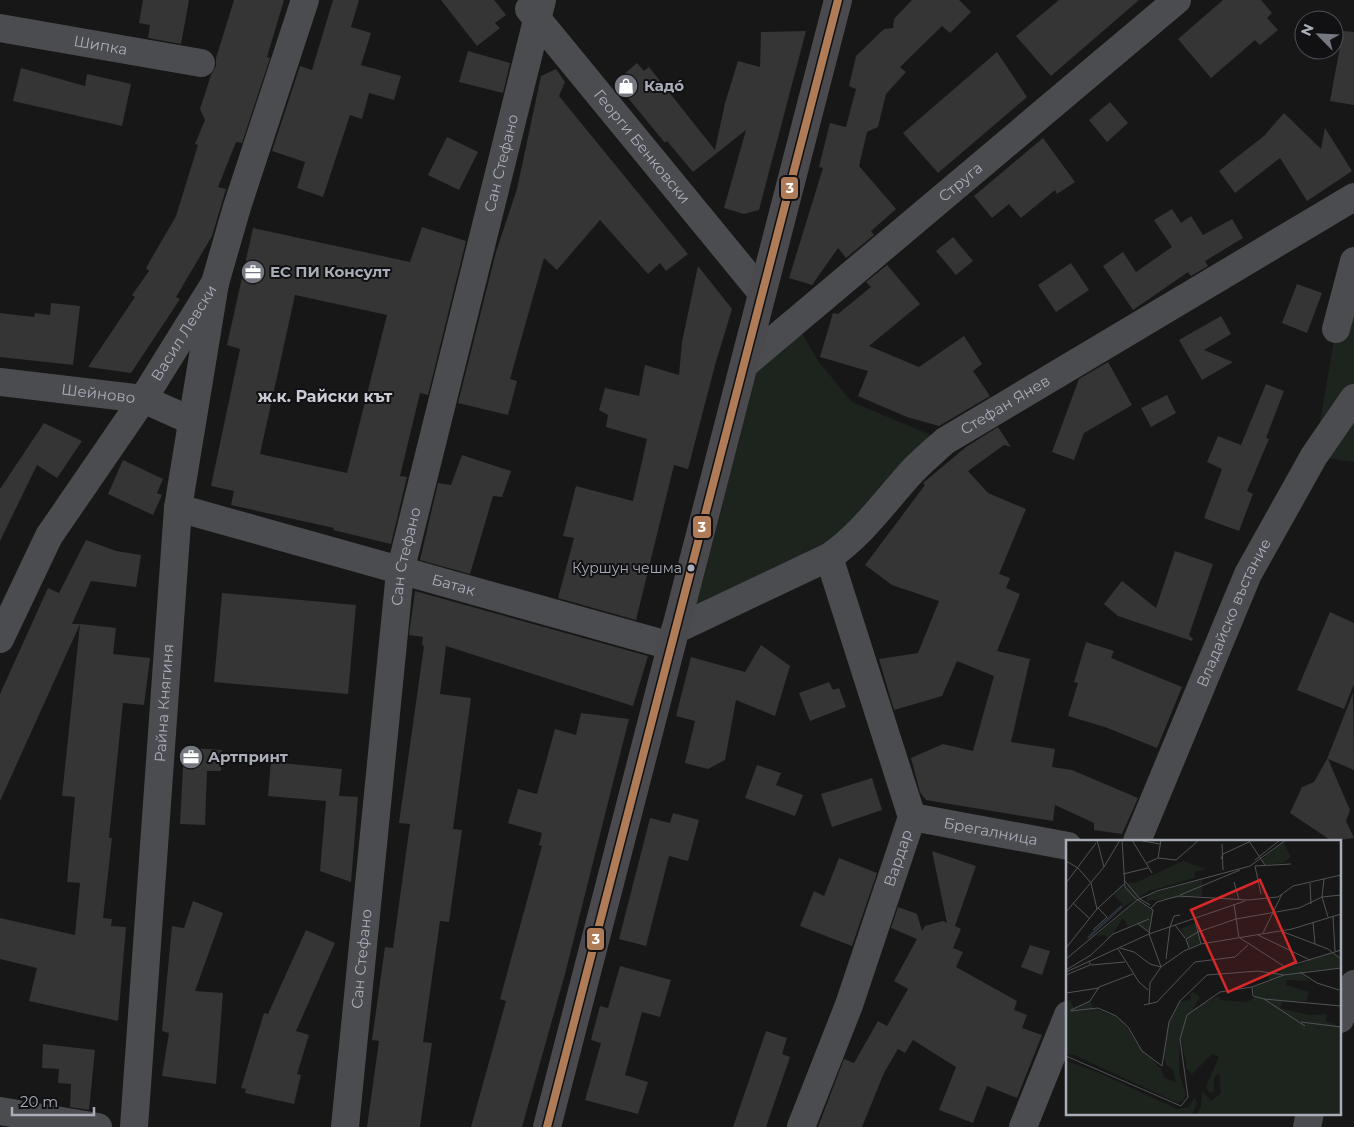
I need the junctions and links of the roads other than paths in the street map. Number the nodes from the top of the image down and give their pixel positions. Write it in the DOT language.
graph roads {
  1 [pos="304,0"];
  2 [pos="1177,0"];
  3 [pos="534,6"];
  4 [pos="841,6"];
  5 [pos="0,28"];
  6 [pos="201,63"];
  7 [pos="1354,197"];
  8 [pos="1354,261"];
  9 [pos="215,283"];
  10 [pos="762,293"];
  11 [pos="1336,329"];
  12 [pos="745,364"];
  13 [pos="0,382"];
  14 [pos="1354,398"];
  15 [pos="143,399"];
  16 [pos="192,421"];
  17 [pos="178,508"];
  18 [pos="829,557"];
  19 [pos="400,572"];
  20 [pos="673,638"];
  21 [pos="0,639"];
  22 [pos="912,817"];
  23 [pos="1137,840"];
  24 [pos="1066,846"];
  25 [pos="1354,984"];
  26 [pos="1342,1014"];
  27 [pos="1066,1020"];
  28 [pos="0,1111"];
  29 [pos="1310,1114"];
  30 [pos="98,1127"];
  31 [pos="134,1127"];
  32 [pos="345,1127"];
  33 [pos="547,1127"];
  34 [pos="801,1127"];
  35 [pos="1023,1127"];
  36 [pos="1307,1127"];
  1 -- 9 [label="street, Васил Левски"];
  2 -- 12 [label="street, Струга"];
  3 -- 10 [label="street, Георги Бенковски"];
  3 -- 19 [label="street, Сан Стефано"];
  4 -- 10 [label="street"];
  5 -- 6 [label="street, Шипка"];
  7 -- 18 [label="street, Стефан Янев"];
  8 -- 11 [label="street"];
  9 -- 15 [label="street, Васил Левски"];
  9 -- 16 [label="street, Райна Княгиня"];
  10 -- 12 [label="street"];
  12 -- 20 [label="street"];
  13 -- 15 [label="street, Шейново"];
  14 -- 23 [label="street, Владайско въстание"];
  15 -- 16 [label="street, Шейново"];
  15 -- 21 [label="street, Васил Левски"];
  16 -- 17 [label="street, Райна Княгиня"];
  17 -- 19 [label="street, Батак"];
  17 -- 31 [label="street, Райна Княгиня"];
  18 -- 20 [label="street, Стефан Янев"];
  18 -- 22 [label="street, Вардар"];
  19 -- 20 [label="street, Батак"];
  19 -- 32 [label="street, Сан Стефано"];
  20 -- 33 [label="street"];
  22 -- 24 [label="street, Брегалница"];
  22 -- 34 [label="street, Вардар"];
  25 -- 26 [label="street"];
  27 -- 35 [label="street"];
  28 -- 30 [label="street"];
  29 -- 36 [label="street"];
}
